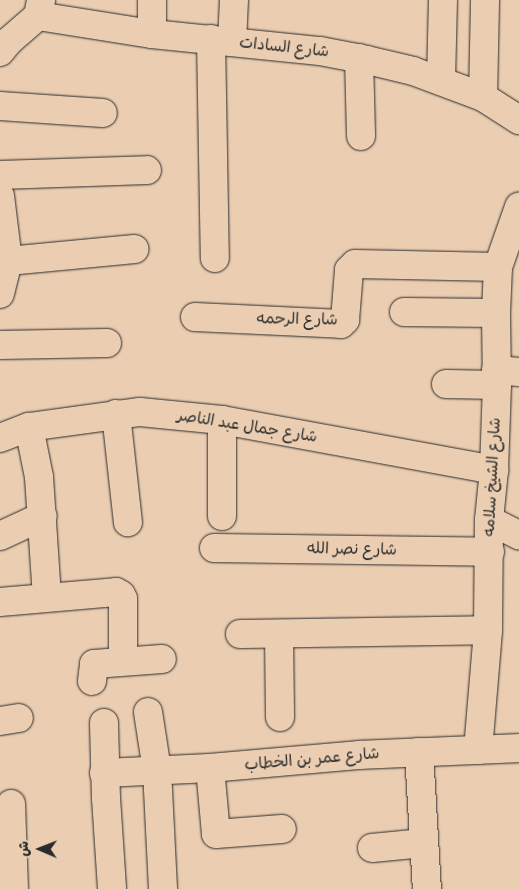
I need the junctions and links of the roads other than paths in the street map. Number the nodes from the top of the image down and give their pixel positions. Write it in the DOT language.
graph roads {
  1 [pos="152,0"];
  2 [pos="234,0"];
  3 [pos="443,0"];
  4 [pos="486,0"];
  5 [pos="40,8"];
  6 [pos="152,34"];
  7 [pos="221,41"];
  8 [pos="3,43"];
  9 [pos="359,58"];
  10 [pos="441,81"];
  11 [pos="483,97"];
  12 [pos="0,106"];
  13 [pos="103,113"];
  14 [pos="519,120"];
  15 [pos="361,136"];
  16 [pos="147,170"];
  17 [pos="0,175"];
  18 [pos="0,196"];
  19 [pos="519,207"];
  20 [pos="134,249"];
  21 [pos="215,258"];
  22 [pos="8,261"];
  23 [pos="498,267"];
  24 [pos="0,294"];
  25 [pos="404,312"];
  26 [pos="496,313"];
  27 [pos="195,317"];
  28 [pos="107,343"];
  29 [pos="0,345"];
  30 [pos="504,376"];
  31 [pos="446,384"];
  32 [pos="116,414"];
  33 [pos="222,420"];
  34 [pos="30,427"];
  35 [pos="0,438"];
  36 [pos="494,470"];
  37 [pos="43,516"];
  38 [pos="222,516"];
  39 [pos="489,520"];
  40 [pos="128,522"];
  41 [pos="519,535"];
  42 [pos="0,536"];
  43 [pos="214,548"];
  44 [pos="490,552"];
  45 [pos="48,597"];
  46 [pos="0,602"];
  47 [pos="488,630"];
  48 [pos="240,634"];
  49 [pos="279,634"];
  50 [pos="162,659"];
  51 [pos="124,661"];
  52 [pos="92,681"];
  53 [pos="148,712"];
  54 [pos="280,717"];
  55 [pos="104,723"];
  56 [pos="519,748"];
  57 [pos="478,750"];
  58 [pos="418,752"];
  59 [pos="210,768"];
  60 [pos="157,770"];
  61 [pos="104,773"];
  62 [pos="11,804"];
  63 [pos="282,829"];
  64 [pos="424,844"];
  65 [pos="372,848"];
  66 [pos="14,889"];
  67 [pos="112,889"];
  68 [pos="163,889"];
  69 [pos="427,889"];
  1 -- 6 [label="street"];
  2 -- 7 [label="street"];
  3 -- 10 [label="street"];
  4 -- 11 [label="street"];
  5 -- 6 [label="street, شارع السادات"];
  5 -- 8 [label="street"];
  6 -- 7 [label="street, شارع السادات"];
  7 -- 9 [label="street, شارع السادات"];
  7 -- 21 [label="street"];
  9 -- 10 [label="street, شارع السادات"];
  9 -- 15 [label="street"];
  10 -- 11 [label="street, شارع السادات"];
  11 -- 14 [label="street, شارع السادات"];
  12 -- 13 [label="street"];
  16 -- 17 [label="street"];
  18 -- 22 [label="street"];
  19 -- 23 [label="street, شارع الشيخ سلامه"];
  20 -- 22 [label="street"];
  22 -- 24 [label="street"];
  23 -- 26 [label="street, شارع الشيخ سلامه"];
  23 -- 27 [label="street, شارع الرحمه"];
  25 -- 26 [label="street"];
  26 -- 30 [label="street, شارع الشيخ سلامه"];
  28 -- 29 [label="street"];
  30 -- 31 [label="street"];
  30 -- 36 [label="street, شارع الشيخ سلامه"];
  32 -- 33 [label="street, شارع جمال عبد الناصر"];
  32 -- 34 [label="street, شارع جمال عبد الناصر"];
  32 -- 40 [label="street"];
  33 -- 36 [label="street, شارع جمال عبد الناصر"];
  33 -- 38 [label="street"];
  34 -- 35 [label="street, شارع جمال عبد الناصر"];
  34 -- 37 [label="street"];
  36 -- 39 [label="street, شارع الشيخ سلامه"];
  37 -- 42 [label="street"];
  37 -- 45 [label="street"];
  39 -- 41 [label="street"];
  39 -- 44 [label="street, شارع الشيخ سلامه"];
  43 -- 44 [label="street, شارع نصر الله"];
  44 -- 47 [label="street, شارع الشيخ سلامه"];
  45 -- 46 [label="street"];
  45 -- 51 [label="street"];
  47 -- 49 [label="street"];
  47 -- 57 [label="street, شارع الشيخ سلامه"];
  48 -- 49 [label="street"];
  49 -- 54 [label="street"];
  50 -- 51 [label="street"];
  51 -- 52 [label="street"];
  53 -- 60 [label="street"];
  55 -- 61 [label="street"];
  56 -- 57 [label="street, شارع عمر بن الخطاب"];
  57 -- 58 [label="street, شارع عمر بن الخطاب"];
  58 -- 59 [label="street, شارع عمر بن الخطاب"];
  58 -- 64 [label="street"];
  59 -- 60 [label="street, شارع عمر بن الخطاب"];
  59 -- 63 [label="street"];
  60 -- 61 [label="street, شارع عمر بن الخطاب"];
  60 -- 68 [label="street"];
  61 -- 67 [label="street"];
  62 -- 66 [label="street"];
  64 -- 65 [label="street"];
  64 -- 69 [label="street"];
}
